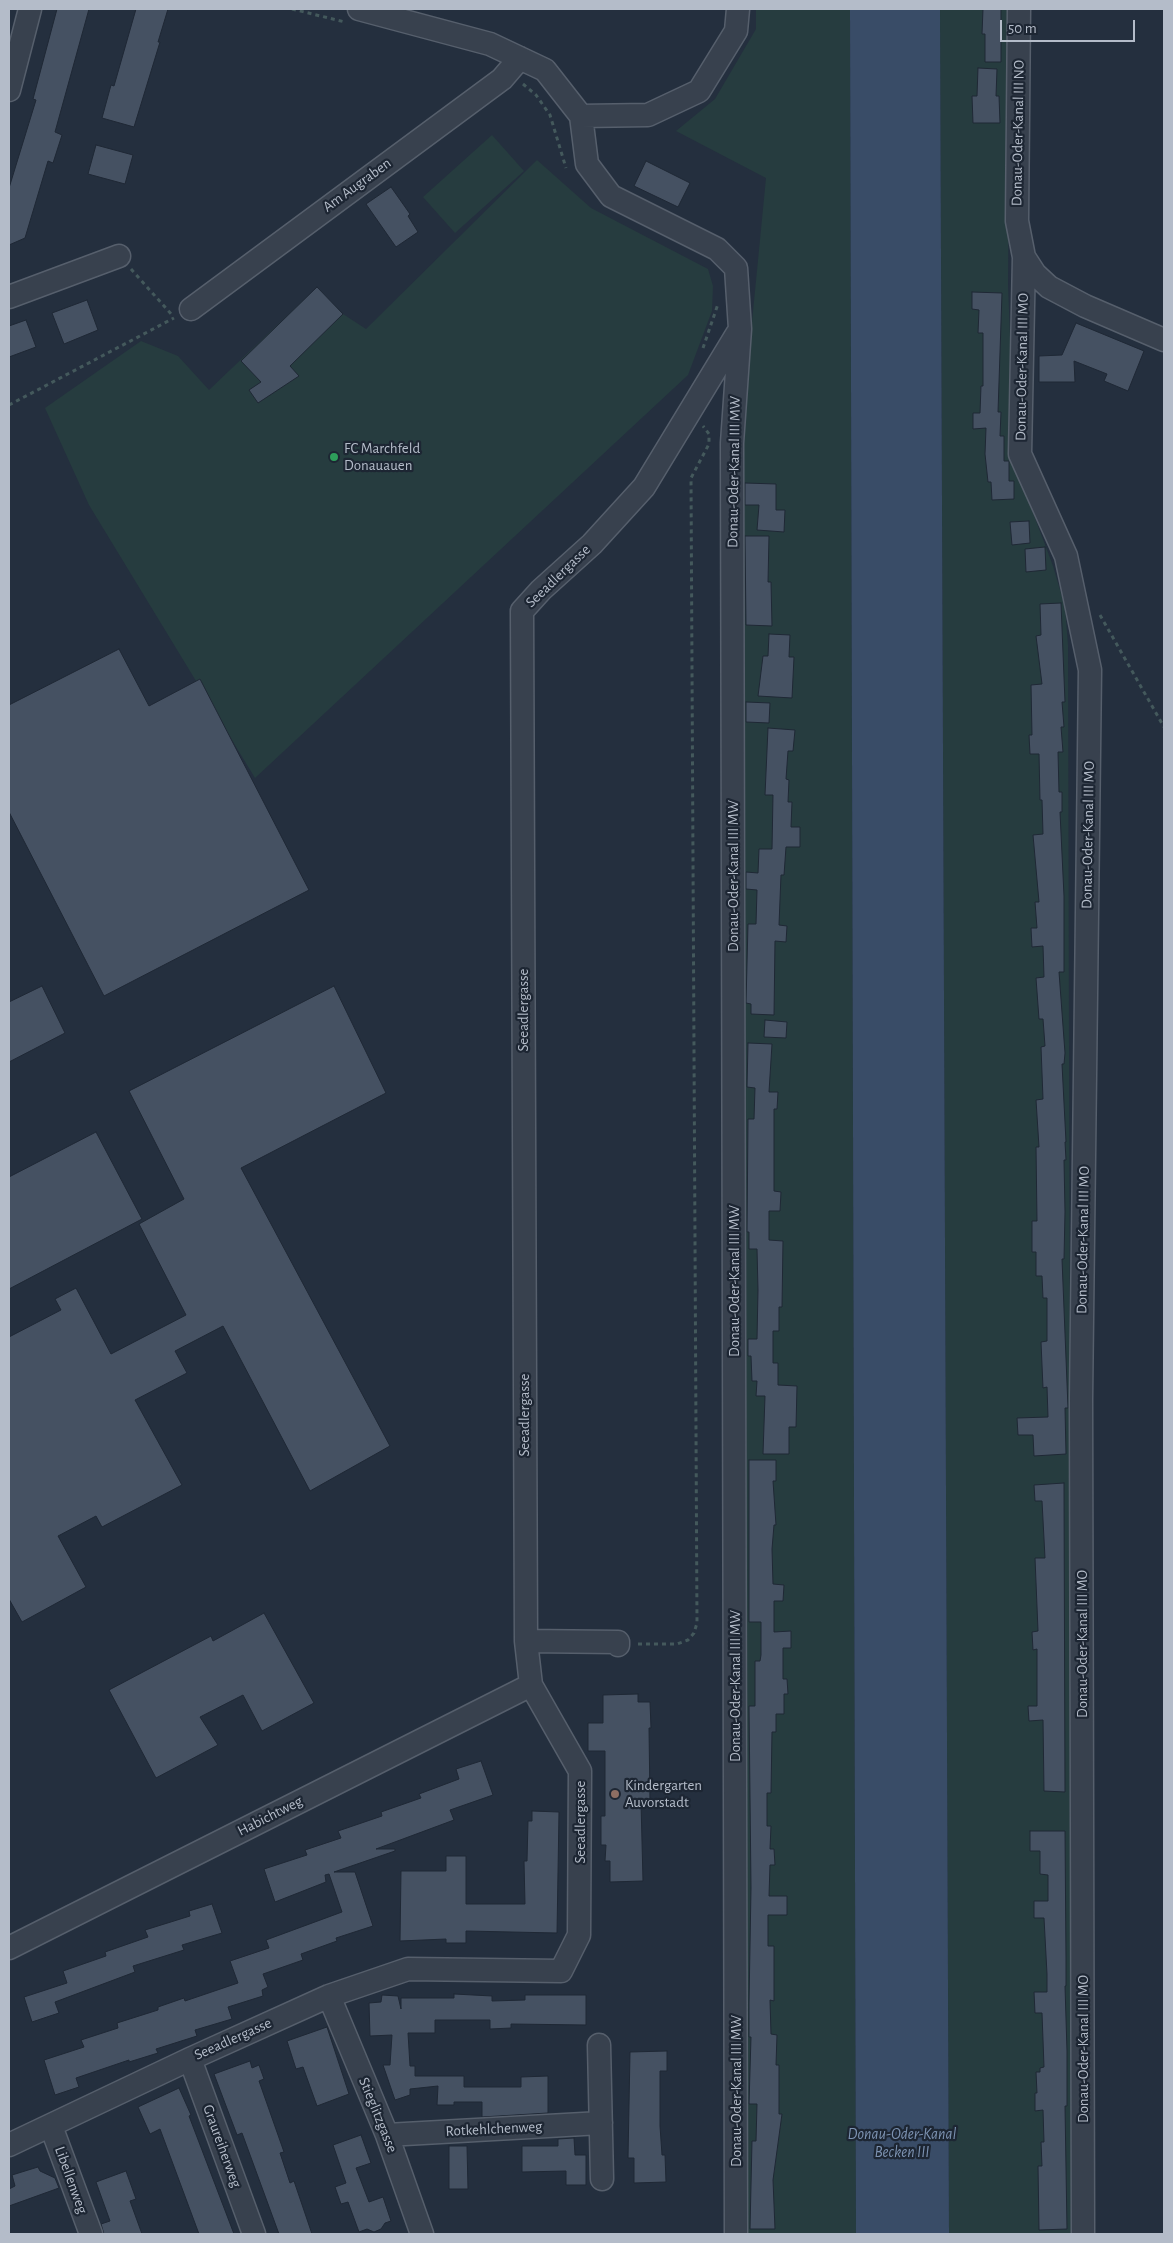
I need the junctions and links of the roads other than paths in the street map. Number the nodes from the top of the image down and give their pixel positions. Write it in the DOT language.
graph roads {
  1 [pos="30,9"];
  2 [pos="738,9"];
  3 [pos="1019,9"];
  4 [pos="354,16"];
  5 [pos="514,66"];
  6 [pos="9,90"];
  7 [pos="581,116"];
  8 [pos="119,256"];
  9 [pos="1024,257"];
  10 [pos="9,297"];
  11 [pos="191,309"];
  12 [pos="740,329"];
  13 [pos="1164,340"];
  14 [pos="526,1641"];
  15 [pos="618,1644"];
  16 [pos="531,1685"];
  17 [pos="9,1948"];
  18 [pos="329,1996"];
  19 [pos="599,2045"];
  20 [pos="190,2059"];
  21 [pos="601,2123"];
  22 [pos="51,2126"];
  23 [pos="387,2135"];
  24 [pos="9,2145"];
  25 [pos="602,2180"];
  26 [pos="91,2234"];
  27 [pos="254,2234"];
  28 [pos="422,2234"];
  29 [pos="736,2234"];
  30 [pos="1083,2234"];
  1 -- 6 [label="street"];
  2 -- 7 [label="street"];
  3 -- 9 [label="street, Donau-Oder-Kanal III NO"];
  4 -- 5 [label="street"];
  5 -- 7 [label="street"];
  5 -- 11 [label="street, Am Augraben"];
  7 -- 12 [label="street, Donau-Oder-Kanal III MW"];
  8 -- 10 [label="street"];
  9 -- 13 [label="street"];
  9 -- 30 [label="street, Donau-Oder-Kanal III MO"];
  12 -- 14 [label="street, Seeadlergasse"];
  12 -- 29 [label="street, Donau-Oder-Kanal III MW"];
  14 -- 15 [label="street"];
  14 -- 16 [label="street, Seeadlergasse"];
  16 -- 17 [label="street, Habichtweg"];
  16 -- 18 [label="street, Seeadlergasse"];
  18 -- 20 [label="street, Seeadlergasse"];
  18 -- 23 [label="street, Stieglitzgasse"];
  19 -- 21 [label="street"];
  20 -- 22 [label="street, Seeadlergasse"];
  20 -- 27 [label="street, Graureiherweg"];
  21 -- 23 [label="street, Rotkehlchenweg"];
  21 -- 25 [label="street"];
  22 -- 24 [label="street, Seeadlergasse"];
  22 -- 26 [label="street, Libellenweg"];
  23 -- 28 [label="street, Stieglitzgasse"];
}
